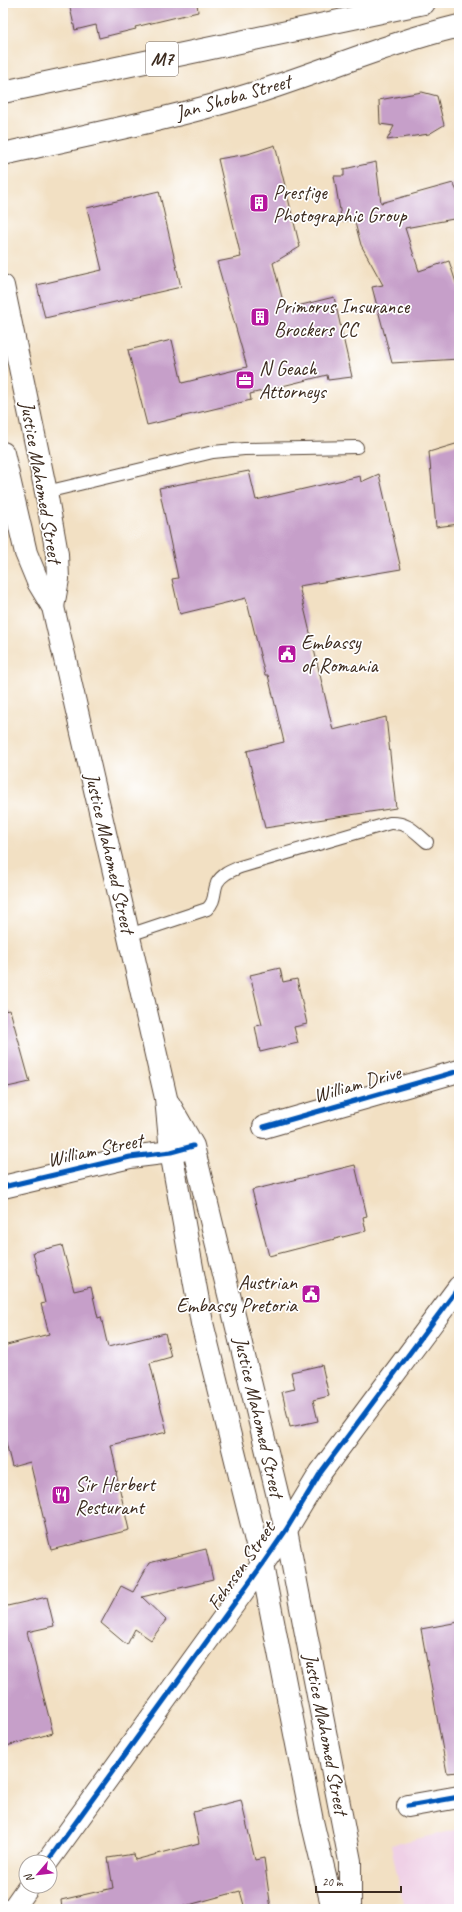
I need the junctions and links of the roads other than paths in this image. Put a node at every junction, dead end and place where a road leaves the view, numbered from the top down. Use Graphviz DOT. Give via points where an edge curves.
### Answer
graph roads {
  1 [pos="424,3"];
  2 [pos="459,26"];
  3 [pos="3,92"];
  4 [pos="3,154"];
  5 [pos="3,286"];
  6 [pos="357,448"];
  7 [pos="3,453"];
  8 [pos="46,492"];
  9 [pos="53,607"];
  10 [pos="427,842"];
  11 [pos="129,935"];
  12 [pos="459,1071"];
  13 [pos="166,1098"];
  14 [pos="264,1127"];
  15 [pos="193,1146"];
  16 [pos="171,1152"];
  17 [pos="3,1187"];
  18 [pos="459,1287"];
  19 [pos="286,1530"];
  20 [pos="262,1565"];
  21 [pos="459,1796"];
  22 [pos="408,1806"];
  23 [pos="53,1854"];
  24 [pos="23,1894"];
  25 [pos="12,1909"];
  26 [pos="333,1909"];
  27 [pos="350,1909"];
  1 -- 3 [label="main road, M7"];
  2 -- 4 [label="main road, Jan Shoba Street" via="412,38 255,93 195,110"];
  5 -- 8 [label="main road, Justice Mahomed Street"];
  6 -- 8 [label="lane" via="244,449 213,452"];
  7 -- 9 [label="main road, Justice Mahomed Street" via="26,554 38,582"];
  8 -- 9 [label="main road, Justice Mahomed Street" via="57,554 58,579"];
  9 -- 11 [label="main road, Justice Mahomed Street"];
  10 -- 11 [label="lane" via="408,826 400,823 390,824 240,867 225,874 217,883 212,905 208,909"];
  11 -- 13 [label="main road, Justice Mahomed Street"];
  12 -- 14 [label="main road, William Drive"];
  13 -- 15 [label="main road, Justice Mahomed Street"];
  13 -- 16 [label="main road, Justice Mahomed Street"];
  15 -- 16 [label="main road, William Street"];
  15 -- 19 [label="main road, Justice Mahomed Street"];
  16 -- 17 [label="main road, William Street" via="130,1157"];
  16 -- 20 [label="main road, Justice Mahomed Street" via="202,1323"];
  18 -- 19 [label="main road, Fehrsen Street" via="321,1472"];
  19 -- 20 [label="main road, Fehrsen Street"];
  19 -- 27 [label="main road, Justice Mahomed Street" via="350,1861"];
  20 -- 23 [label="main road, Fehrsen Street"];
  20 -- 26 [label="main road, Justice Mahomed Street" via="312,1820"];
  21 -- 22 [label="main road"];
  24 -- 25 [label="main road"];
}
